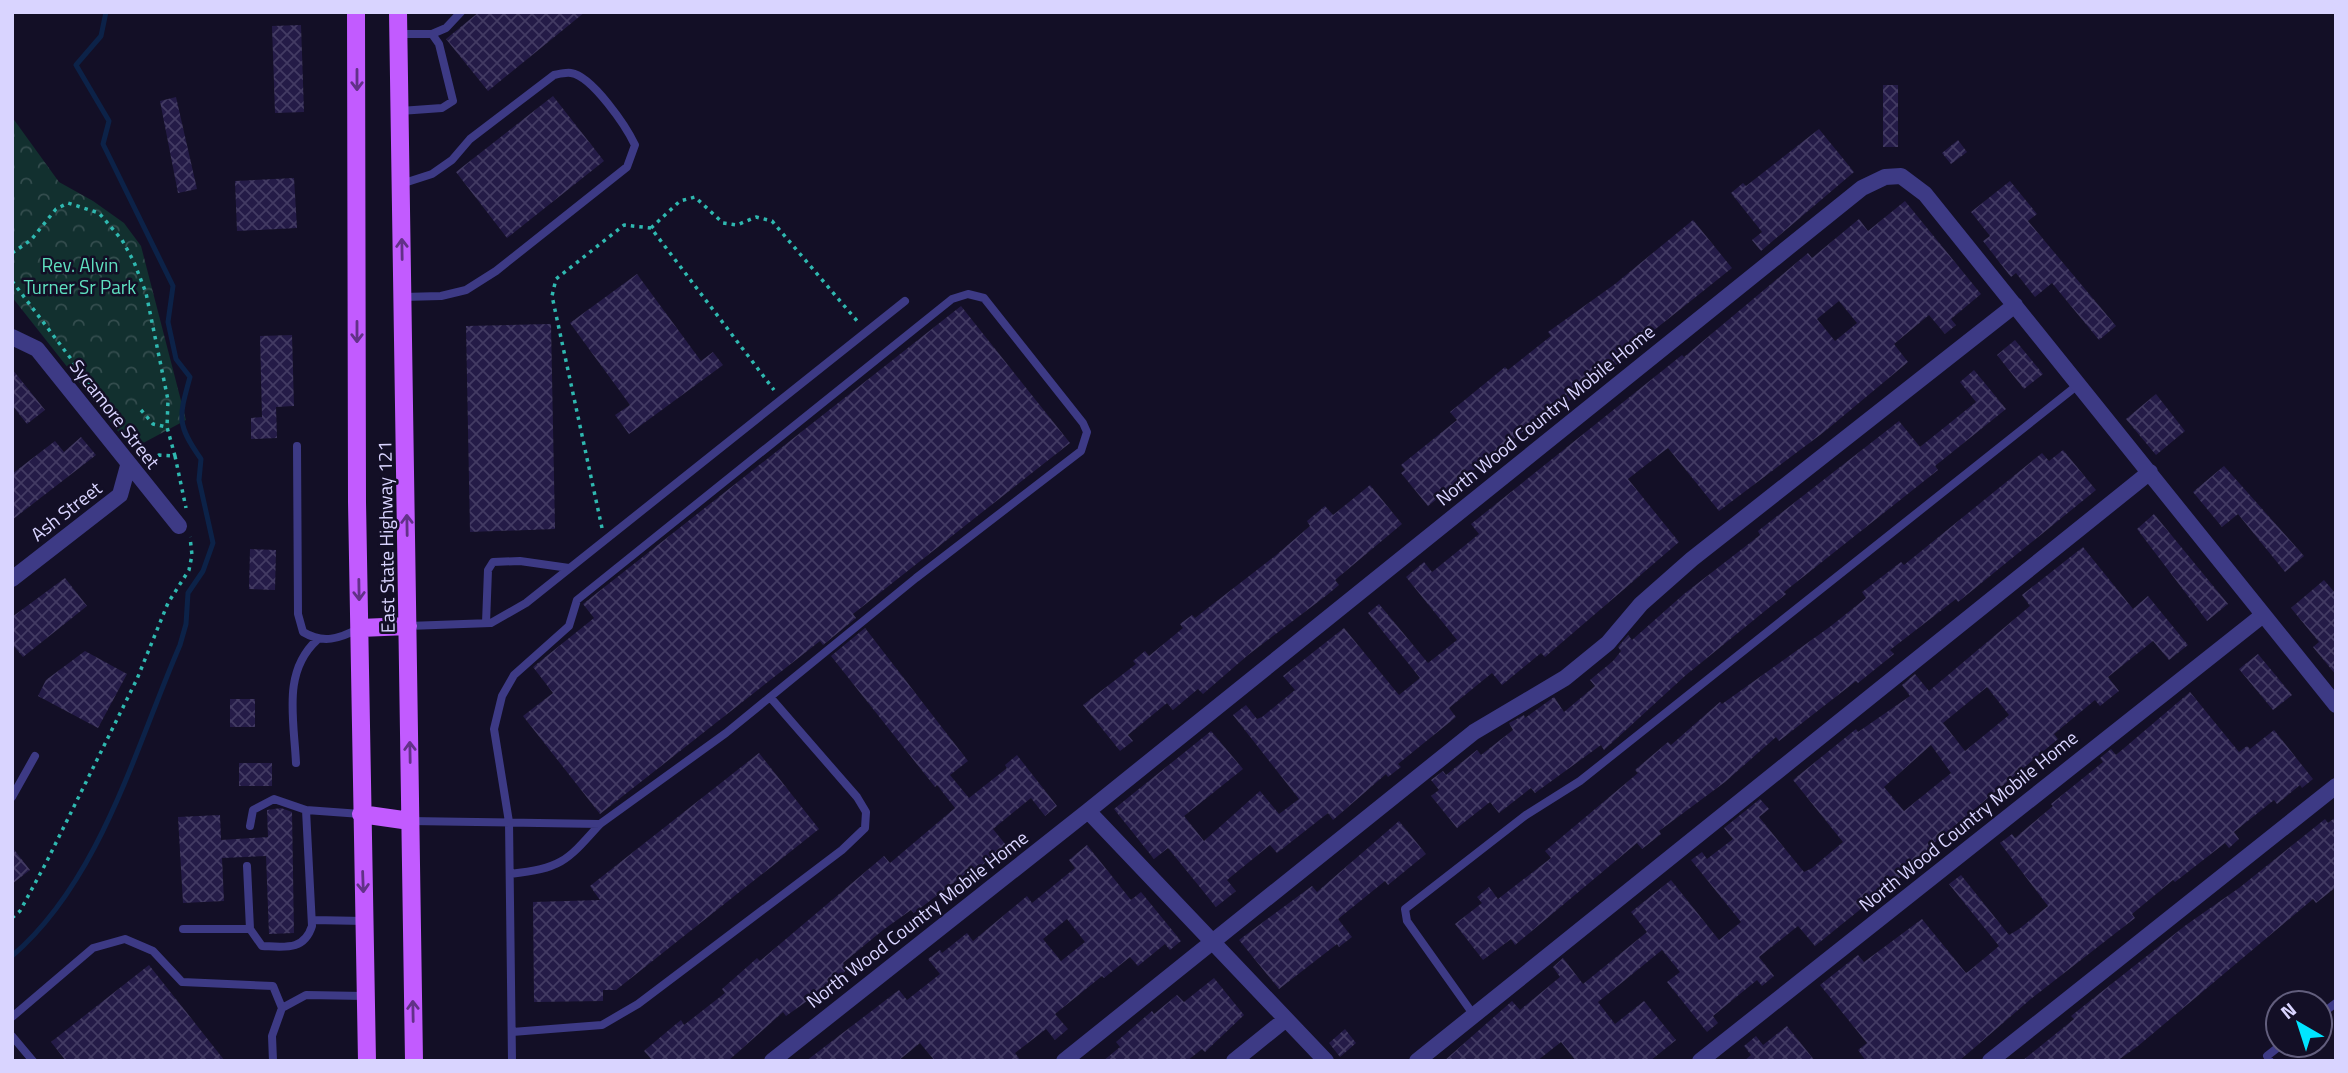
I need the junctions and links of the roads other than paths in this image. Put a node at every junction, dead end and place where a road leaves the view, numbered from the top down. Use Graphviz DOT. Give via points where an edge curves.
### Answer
graph roads {
  1 [pos="356,12"];
  2 [pos="398,12"];
  3 [pos="461,12"];
  4 [pos="398,34"];
  5 [pos="432,34"];
  6 [pos="400,110"];
  7 [pos="401,184"];
  8 [pos="403,297"];
  9 [pos="905,301"];
  10 [pos="2015,305"];
  11 [pos="12,337"];
  12 [pos="2079,384"];
  13 [pos="297,446"];
  14 [pos="128,466"];
  15 [pos="2150,472"];
  16 [pos="185,524"];
  17 [pos="569,568"];
  18 [pos="12,579"];
  19 [pos="2263,615"];
  20 [pos="486,623"];
  21 [pos="408,626"];
  22 [pos="360,628"];
  23 [pos="317,640"];
  24 [pos="770,696"];
  25 [pos="2336,705"];
  26 [pos="35,756"];
  27 [pos="296,763"];
  28 [pos="2336,786"];
  29 [pos="12,797"];
  30 [pos="306,810"];
  31 [pos="1088,811"];
  32 [pos="361,814"];
  33 [pos="410,821"];
  34 [pos="509,822"];
  35 [pos="600,824"];
  36 [pos="250,827"];
  37 [pos="247,866"];
  38 [pos="510,874"];
  39 [pos="312,920"];
  40 [pos="365,921"];
  41 [pos="183,929"];
  42 [pos="250,929"];
  43 [pos="1214,942"];
  44 [pos="366,996"];
  45 [pos="282,1008"];
  46 [pos="1473,1014"];
  47 [pos="12,1017"];
  48 [pos="1286,1019"];
  49 [pos="512,1032"];
  50 [pos="12,1036"];
  51 [pos="33,1061"];
  52 [pos="273,1061"];
  53 [pos="367,1061"];
  54 [pos="414,1061"];
  55 [pos="512,1061"];
  56 [pos="772,1061"];
  57 [pos="1064,1061"];
  58 [pos="1234,1061"];
  59 [pos="1326,1061"];
  60 [pos="1418,1061"];
  61 [pos="1700,1061"];
  62 [pos="1990,1061"];
  1 -- 22 [label="main road, East State Highway 121, one-way"];
  2 -- 4 [label="main road, East State Highway 121"];
  3 -- 5 [label="lane" via="446,28"];
  4 -- 5 [label="lane"];
  4 -- 6 [label="main road, East State Highway 121"];
  5 -- 6 [label="lane" via="439,44 453,102 442,108"];
  6 -- 7 [label="main road, East State Highway 121"];
  8 -- 7 [label="main road, East State Highway 121, one-way"];
  7 -- 8 [label="lane" via="432,174 452,160 470,139 554,75 571,73 587,80 635,145 627,167 496,271 466,290"];
  21 -- 8 [label="main road, East State Highway 121, one-way"];
  9 -- 17 [label="lane"];
  10 -- 12 [label="street, North Wood Country Mobile Home"];
  10 -- 31 [label="street, North Wood Country Mobile Home" via="1925,194 1901,176 1885,177 1862,188"];
  10 -- 43 [label="street" via="1692,559 1641,604 1608,643 1565,678 1474,732"];
  11 -- 14 [label="street, Sycamore Street" via="37,349"];
  12 -- 15 [label="street, North Wood Country Mobile Home"];
  12 -- 46 [label="lane" via="1610,757 1405,909 1406,921"];
  13 -- 23 [label="lane" via="298,614 303,632"];
  14 -- 16 [label="street, Sycamore Street"];
  14 -- 18 [label="street, Ash Street" via="120,495"];
  15 -- 19 [label="street, North Wood Country Mobile Home"];
  15 -- 46 [label="street"];
  17 -- 20 [label="lane" via="526,603"];
  17 -- 20 [label="lane" via="493,562 488,570"];
  19 -- 25 [label="street, North Wood Country Mobile Home"];
  19 -- 61 [label="street, North Wood Country Mobile Home"];
  20 -- 21 [label="lane"];
  21 -- 22 [label="main road"];
  33 -- 21 [label="main road, East State Highway 121, one-way"];
  22 -- 23 [label="lane" via="341,638"];
  22 -- 32 [label="main road, East State Highway 121"];
  23 -- 27 [label="lane" via="302,654 293,684"];
  24 -- 34 [label="lane" via="1081,451 1087,432 1083,423 984,299 968,293 952,299 577,600 569,626 514,675 502,696 494,729"];
  24 -- 35 [label="lane"];
  24 -- 49 [label="lane" via="858,797 866,812 865,828 638,1004 602,1025"];
  26 -- 29 [label="lane"];
  28 -- 62 [label="street"];
  30 -- 32 [label="lane"];
  30 -- 36 [label="lane" via="274,799 253,810"];
  30 -- 39 [label="lane"];
  31 -- 43 [label="street"];
  31 -- 56 [label="street, North Wood Country Mobile Home"];
  32 -- 33 [label="main road"];
  32 -- 40 [label="main road, East State Highway 121, one-way"];
  33 -- 34 [label="lane"];
  54 -- 33 [label="main road, East State Highway 121, one-way"];
  34 -- 35 [label="lane"];
  34 -- 38 [label="lane"];
  35 -- 38 [label="lane" via="569,858 549,869"];
  37 -- 42 [label="lane"];
  38 -- 49 [label="lane"];
  39 -- 40 [label="lane"];
  39 -- 42 [label="lane" via="308,940 299,946 262,946"];
  40 -- 44 [label="main road, East State Highway 121"];
  41 -- 42 [label="lane"];
  43 -- 48 [label="street"];
  43 -- 57 [label="street"];
  44 -- 45 [label="lane" via="306,995"];
  44 -- 53 [label="main road, East State Highway 121"];
  45 -- 47 [label="lane" via="273,986 182,982 153,951 125,939 93,948"];
  45 -- 52 [label="lane" via="272,1036"];
  46 -- 60 [label="street"];
  48 -- 58 [label="street"];
  48 -- 59 [label="street"];
  49 -- 55 [label="lane"];
  50 -- 51 [label="lane"];
}
